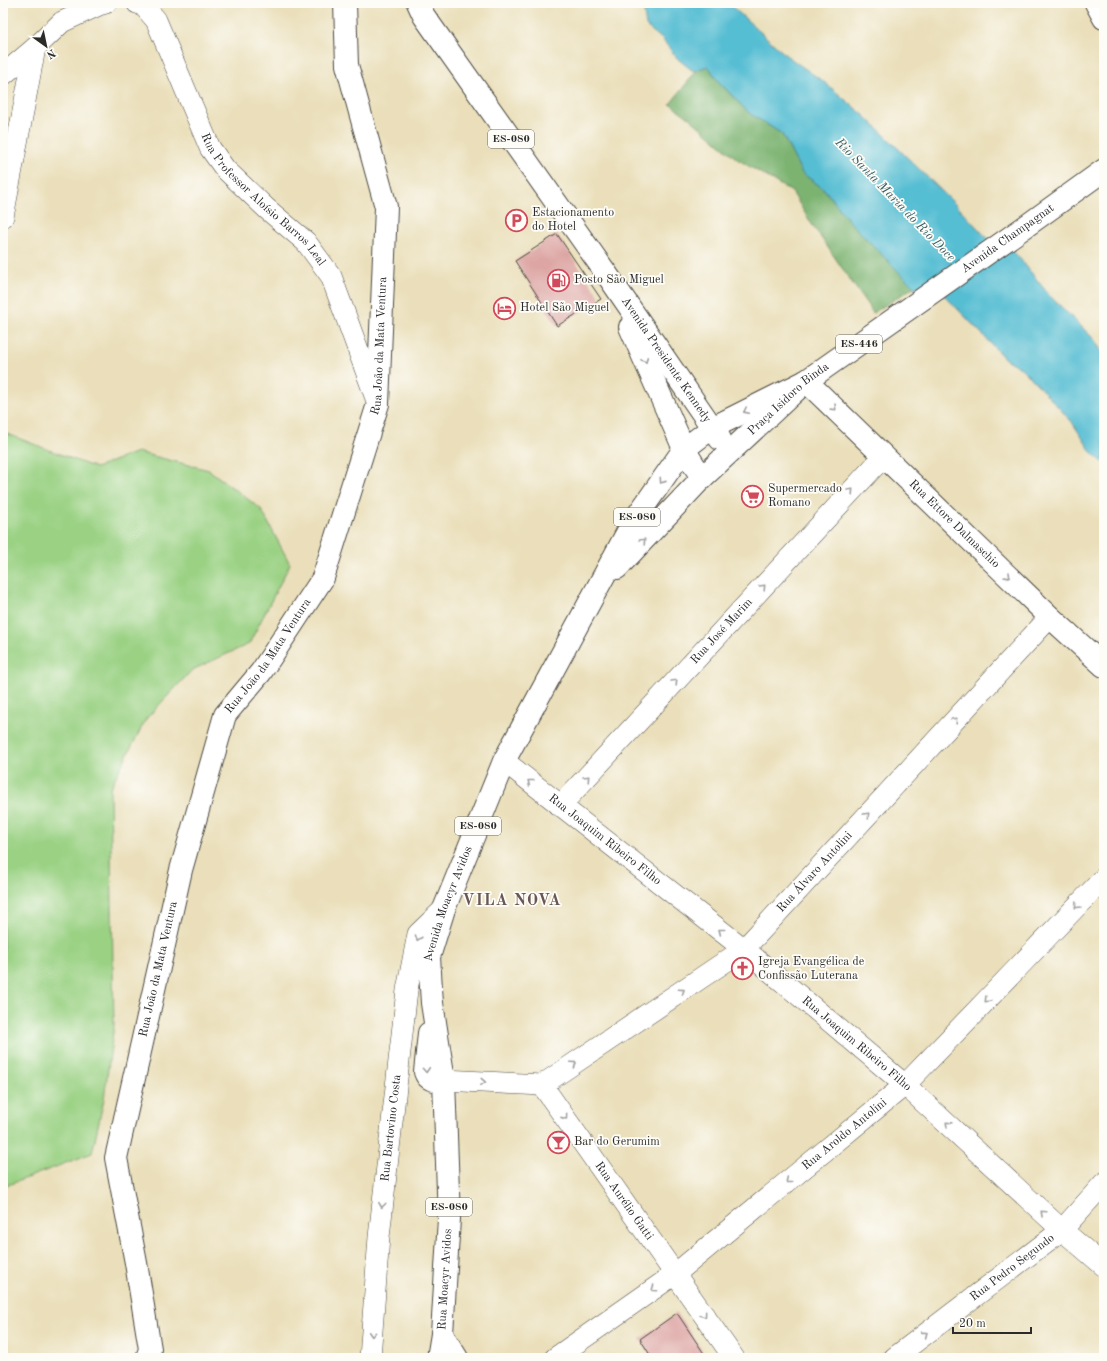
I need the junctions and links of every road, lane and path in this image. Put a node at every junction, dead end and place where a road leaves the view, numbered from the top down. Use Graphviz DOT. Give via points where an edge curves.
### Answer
graph roads {
  1 [pos="106,3"];
  2 [pos="137,3"];
  3 [pos="345,3"];
  4 [pos="418,3"];
  5 [pos="1096,3"];
  6 [pos="1104,18"];
  7 [pos="35,48"];
  8 [pos="3,75"];
  9 [pos="1104,170"];
  10 [pos="3,217"];
  11 [pos="606,273"];
  12 [pos="911,308"];
  13 [pos="806,381"];
  14 [pos="378,404"];
  15 [pos="712,428"];
  16 [pos="684,449"];
  17 [pos="729,454"];
  18 [pos="884,456"];
  19 [pos="702,478"];
  20 [pos="597,590"];
  21 [pos="1050,617"];
  22 [pos="1104,666"];
  23 [pos="504,761"];
  24 [pos="560,806"];
  25 [pos="1104,878"];
  26 [pos="444,909"];
  27 [pos="744,949"];
  28 [pos="444,1080"];
  29 [pos="542,1085"];
  30 [pos="905,1085"];
  31 [pos="1104,1183"];
  32 [pos="1062,1230"];
  33 [pos="1104,1266"];
  34 [pos="675,1274"];
  35 [pos="442,1334"];
  36 [pos="147,1358"];
  37 [pos="370,1358"];
  38 [pos="438,1358"];
  39 [pos="457,1358"];
  40 [pos="555,1358"];
  41 [pos="734,1358"];
  42 [pos="894,1358"];
  1 -- 7 [label="street" via="62,22"];
  2 -- 14 [label="street, Rua Professor Aloísio Barros Leal" via="143,5 156,20 210,148 225,169 306,242 331,276"];
  3 -- 14 [label="main road, Rua João da Mata Ventura" via="347,65 386,207"];
  4 -- 11 [label="main road, Avenida Presidente Kennedy / ES-080" via="424,16"];
  5 -- 6 [label="main road"];
  7 -- 8 [label="street"];
  7 -- 10 [label="street"];
  9 -- 12 [label="main road, Avenida Champagnat / ES-446"];
  11 -- 15 [label="main road, Avenida Presidente Kennedy / ES-080"];
  11 -- 16 [label="main road, Avenida Presidente Kennedy / ES-080, one-way"];
  12 -- 13 [label="main road, Praça Isidoro Binda / ES-446"];
  13 -- 15 [label="main road, ES-446, one-way"];
  13 -- 17 [label="main road, Praça Isidoro Binda / ES-446"];
  13 -- 18 [label="main road, Rua Ettore Dalmaschio, one-way"];
  14 -- 36 [label="main road, Rua João da Mata Ventura" via="323,578 261,672 225,716 181,870 116,1158 150,1349"];
  15 -- 16 [label="main road"];
  15 -- 17 [label="main road"];
  16 -- 19 [label="main road"];
  16 -- 20 [label="main road, Avenida Moacyr Avidos / ES-080, one-way" via="633,522"];
  17 -- 19 [label="main road, Praça Isidoro Binda / ES-080"];
  18 -- 21 [label="main road, Rua Ettore Dalmaschio, one-way"];
  24 -- 18 [label="street, Rua José Marim, one-way"];
  20 -- 19 [label="main road, Avenida Moacyr Avidos / ES-080, one-way"];
  20 -- 23 [label="main road, Avenida Moacyr Avidos / ES-080"];
  21 -- 22 [label="main road, Rua Ettore Dalmaschio"];
  27 -- 21 [label="street, Rua Álvaro Antolini, one-way"];
  24 -- 23 [label="street, Rua Joaquim Ribeiro Filho, one-way"];
  23 -- 26 [label="main road, Avenida Moacyr Avidos / ES-080"];
  27 -- 24 [label="street, Rua Joaquim Ribeiro Filho, one-way"];
  25 -- 30 [label="street, Rua Aroldo Antolini, one-way"];
  26 -- 28 [label="main road, Avenida Moacyr Avidos / ES-080" via="429,957 432,1003"];
  26 -- 37 [label="street, Rua Bartovino Costa, one-way" via="418,934 407,990 379,1237"];
  29 -- 27 [label="street, Rua Álvaro Antolini, one-way"];
  27 -- 30 [label="street, Rua Joaquim Ribeiro Filho"];
  28 -- 29 [label="street, one-way"];
  28 -- 35 [label="main road, Rua Moacyr Avidos / ES-080" via="449,1218"];
  29 -- 34 [label="street, Rua Aurélio Gatti, one-way"];
  32 -- 30 [label="street, Rua Joaquim Ribeiro Filho, one-way"];
  30 -- 34 [label="street, Rua Aroldo Antolini, one-way"];
  31 -- 32 [label="street, Rua Pedro Segundo"];
  32 -- 33 [label="street, Rua Joaquim Ribeiro Filho"];
  42 -- 32 [label="street, Rua Pedro Segundo, one-way"];
  34 -- 40 [label="street, Rua Aroldo Antolini, one-way"];
  34 -- 41 [label="street, Rua Aurélio Gatti, one-way"];
  35 -- 38 [label="main road, Rua Moacyr Avidos / ES-080"];
  35 -- 39 [label="main road"];
}
